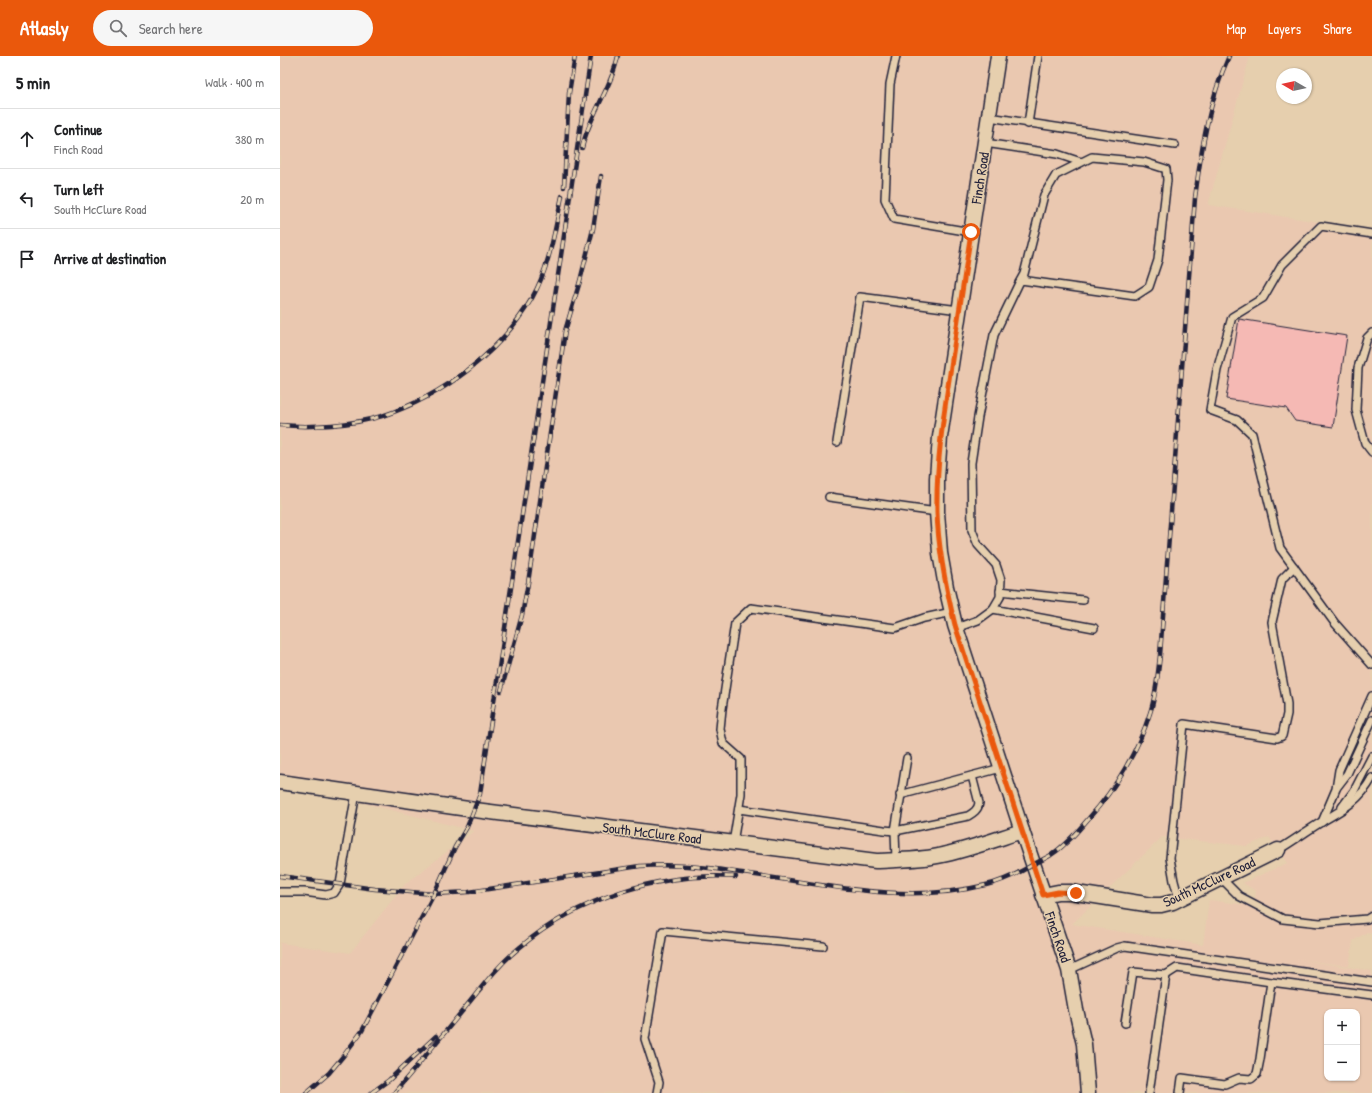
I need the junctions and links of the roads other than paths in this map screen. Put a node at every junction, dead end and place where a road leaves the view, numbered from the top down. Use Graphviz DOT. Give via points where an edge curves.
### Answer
graph roads {
  1 [pos="896,56"];
  2 [pos="998,56"];
  3 [pos="1038,56"];
  4 [pos="989,118"];
  5 [pos="1028,124"];
  6 [pos="985,143"];
  7 [pos="1174,145"];
  8 [pos="1081,162"];
  9 [pos="971,232"];
  10 [pos="1372,234"];
  11 [pos="1021,280"];
  12 [pos="959,310"];
  13 [pos="1372,333"];
  14 [pos="837,442"];
  15 [pos="1372,452"];
  16 [pos="829,497"];
  17 [pos="937,512"];
  18 [pos="1294,567"];
  19 [pos="1000,590"];
  20 [pos="1082,600"];
  21 [pos="993,609"];
  22 [pos="952,612"];
  23 [pos="956,628"];
  24 [pos="1094,628"];
  25 [pos="1372,665"];
  26 [pos="1372,696"];
  27 [pos="1372,720"];
  28 [pos="1372,756"];
  29 [pos="907,758"];
  30 [pos="1002,768"];
  31 [pos="972,776"];
  32 [pos="1372,778"];
  33 [pos="280,782"];
  34 [pos="1336,789"];
  35 [pos="1372,791"];
  36 [pos="356,793"];
  37 [pos="900,795"];
  38 [pos="1357,799"];
  39 [pos="738,809"];
  40 [pos="1336,814"];
  41 [pos="1322,822"];
  42 [pos="895,831"];
  43 [pos="1022,831"];
  44 [pos="733,843"];
  45 [pos="1278,850"];
  46 [pos="896,860"];
  47 [pos="1221,878"];
  48 [pos="280,892"];
  49 [pos="1043,895"];
  50 [pos="1179,899"];
  51 [pos="1372,916"];
  52 [pos="823,946"];
  53 [pos="1070,970"];
  54 [pos="1166,975"];
  55 [pos="1271,982"];
  56 [pos="1372,982"];
  57 [pos="1372,995"];
  58 [pos="1125,1023"];
  59 [pos="657,1093"];
  60 [pos="1088,1093"];
  61 [pos="1149,1093"];
  62 [pos="1180,1093"];
  1 -- 9 [label="lane" via="890,84 885,199 894,219"];
  2 -- 4 [label="street, Finch Road"];
  3 -- 5 [label="lane"];
  4 -- 5 [label="lane"];
  4 -- 6 [label="street, Finch Road"];
  5 -- 7 [label="lane"];
  6 -- 8 [label="lane" via="1057,154"];
  6 -- 9 [label="street, Finch Road"];
  8 -- 11 [label="lane" via="1056,174 1044,195"];
  8 -- 11 [label="lane" via="1092,157 1144,162 1166,169 1158,260 1149,287 1135,296"];
  9 -- 12 [label="street, Finch Road"];
  10 -- 18 [label="lane" via="1320,226 1282,265 1263,298 1232,317 1217,370 1210,410 1237,420 1252,434 1280,548"];
  11 -- 19 [label="lane" via="994,335 971,463 972,530 978,545 996,565 1001,580"];
  12 -- 14 [label="lane" via="860,297"];
  12 -- 17 [label="street, Finch Road" via="940,437"];
  13 -- 15 [label="lane" via="1367,338 1358,368 1356,410 1365,443"];
  16 -- 17 [label="lane"];
  17 -- 22 [label="street, Finch Road" via="940,553"];
  18 -- 25 [label="lane" via="1334,622"];
  18 -- 50 [label="lane" via="1282,579 1272,622 1287,704 1281,737 1184,724 1170,858"];
  19 -- 20 [label="lane"];
  19 -- 21 [label="lane" via="1000,598"];
  21 -- 23 [label="lane" via="978,620"];
  21 -- 24 [label="lane"];
  22 -- 23 [label="street, Finch Road"];
  22 -- 39 [label="lane" via="895,628 751,608 735,623 720,729 723,743 741,759 741,794"];
  23 -- 30 [label="street, Finch Road"];
  26 -- 34 [label="lane" via="1339,770"];
  27 -- 34 [label="lane" via="1347,774"];
  28 -- 40 [label="lane" via="1354,791"];
  29 -- 37 [label="lane"];
  30 -- 31 [label="lane"];
  30 -- 43 [label="street, Finch Road"];
  31 -- 37 [label="lane"];
  31 -- 42 [label="lane" via="979,803 974,813"];
  32 -- 38 [label="lane" via="1366,790"];
  33 -- 36 [label="street, South McClure Road"];
  34 -- 41 [label="lane"];
  35 -- 38 [label="lane"];
  36 -- 44 [label="street, South McClure Road"];
  36 -- 48 [label="lane" via="340,884 334,892 326,895"];
  37 -- 42 [label="lane"];
  38 -- 40 [label="lane"];
  39 -- 42 [label="lane"];
  39 -- 44 [label="lane"];
  40 -- 41 [label="lane"];
  41 -- 45 [label="lane"];
  42 -- 46 [label="lane"];
  43 -- 46 [label="street, South McClure Road" via="938,856"];
  43 -- 49 [label="street, Finch Road"];
  44 -- 46 [label="street, South McClure Road" via="876,861"];
  45 -- 47 [label="street, South McClure Road"];
  47 -- 50 [label="street, South McClure Road"];
  47 -- 51 [label="lane" via="1239,896 1283,919 1320,923 1367,920"];
  49 -- 50 [label="street, South McClure Road" via="1070,892 1155,906"];
  49 -- 53 [label="street, Finch Road"];
  52 -- 59 [label="lane" via="663,931 645,1039 659,1082"];
  53 -- 56 [label="lane" via="1124,946"];
  53 -- 60 [label="street, Finch Road" via="1084,1044"];
  54 -- 55 [label="lane" via="1177,968"];
  54 -- 58 [label="lane" via="1132,972"];
  54 -- 61 [label="lane"];
  55 -- 57 [label="lane"];
  55 -- 62 [label="lane" via="1257,1074 1251,1079 1239,1078 1225,1084 1182,1078"];
}
